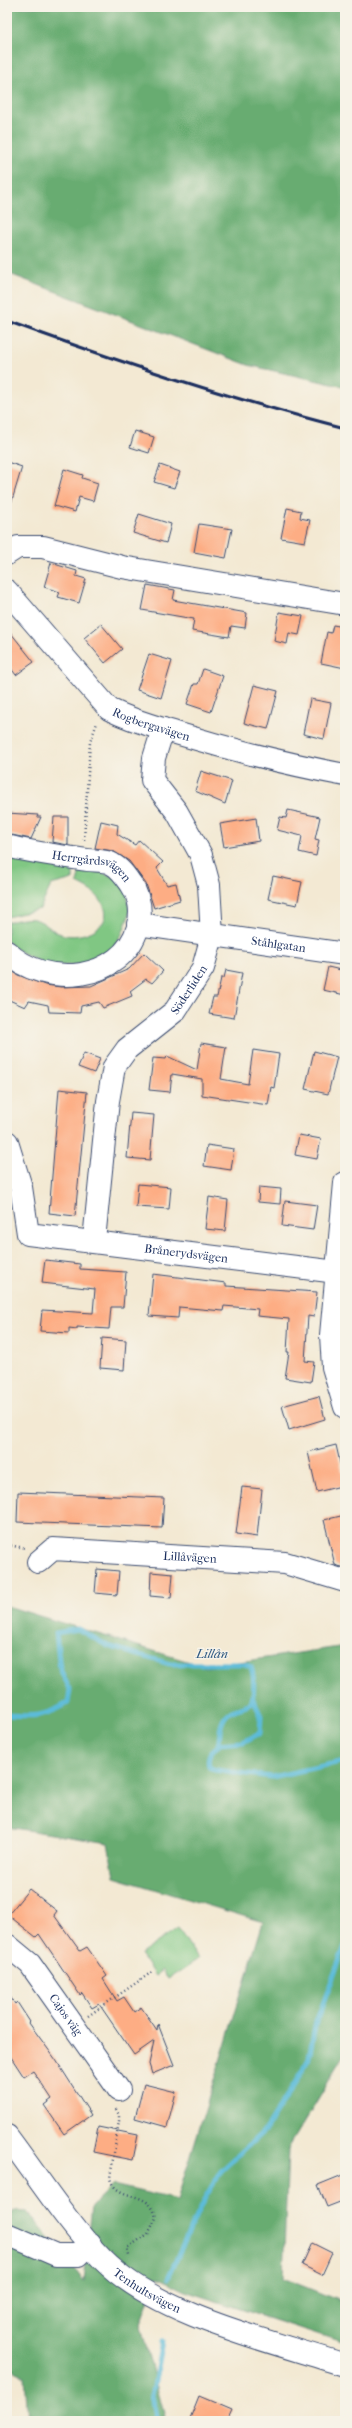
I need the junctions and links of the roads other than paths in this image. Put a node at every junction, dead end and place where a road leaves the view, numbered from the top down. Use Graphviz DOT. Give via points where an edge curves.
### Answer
graph roads {
  1 [pos="7,554"];
  2 [pos="7,591"];
  3 [pos="345,604"];
  4 [pos="163,729"];
  5 [pos="345,775"];
  6 [pos="7,846"];
  7 [pos="138,924"];
  8 [pos="212,936"];
  9 [pos="7,952"];
  10 [pos="345,954"];
  11 [pos="7,1142"];
  12 [pos="345,1183"];
  13 [pos="94,1240"];
  14 [pos="341,1272"];
  15 [pos="345,1407"];
  16 [pos="38,1562"];
  17 [pos="345,1581"];
  18 [pos="7,1945"];
  19 [pos="119,2090"];
  20 [pos="7,2136"];
  21 [pos="7,2234"];
  22 [pos="90,2244"];
  23 [pos="345,2365"];
  1 -- 3 [label="street" via="18,547 43,547 122,567"];
  2 -- 4 [label="street, Rogbergavägen" via="109,709 124,717"];
  4 -- 5 [label="street, Rogbergavägen" via="271,760"];
  4 -- 8 [label="street, Söderliden" via="154,758 152,780 177,812 201,855 209,885"];
  6 -- 7 [label="street, Herrgårdsvägen" via="112,863 134,889 141,906"];
  7 -- 8 [label="street"];
  7 -- 9 [label="street, Herrgårdsvägen" via="131,945 116,962 82,974 55,975 38,971"];
  8 -- 10 [label="street, Ståhlgatan"];
  8 -- 13 [label="street, Söderliden" via="202,968 175,1010 127,1049 114,1067"];
  11 -- 13 [label="street, Brånerydsvägen" via="21,1187 28,1234"];
  12 -- 14 [label="street"];
  13 -- 14 [label="street, Brånerydsvägen"];
  14 -- 15 [label="street" via="332,1348 333,1367"];
  16 -- 17 [label="street, Lillåvägen" via="53,1549 243,1560 285,1564"];
  18 -- 19 [label="street, Cajos väg" via="30,1964"];
  20 -- 22 [label="street, Tenhultsvägen"];
  21 -- 22 [label="street" via="56,2255 79,2255"];
  22 -- 23 [label="street, Tenhultsvägen" via="118,2272 148,2292 212,2322"];
}
